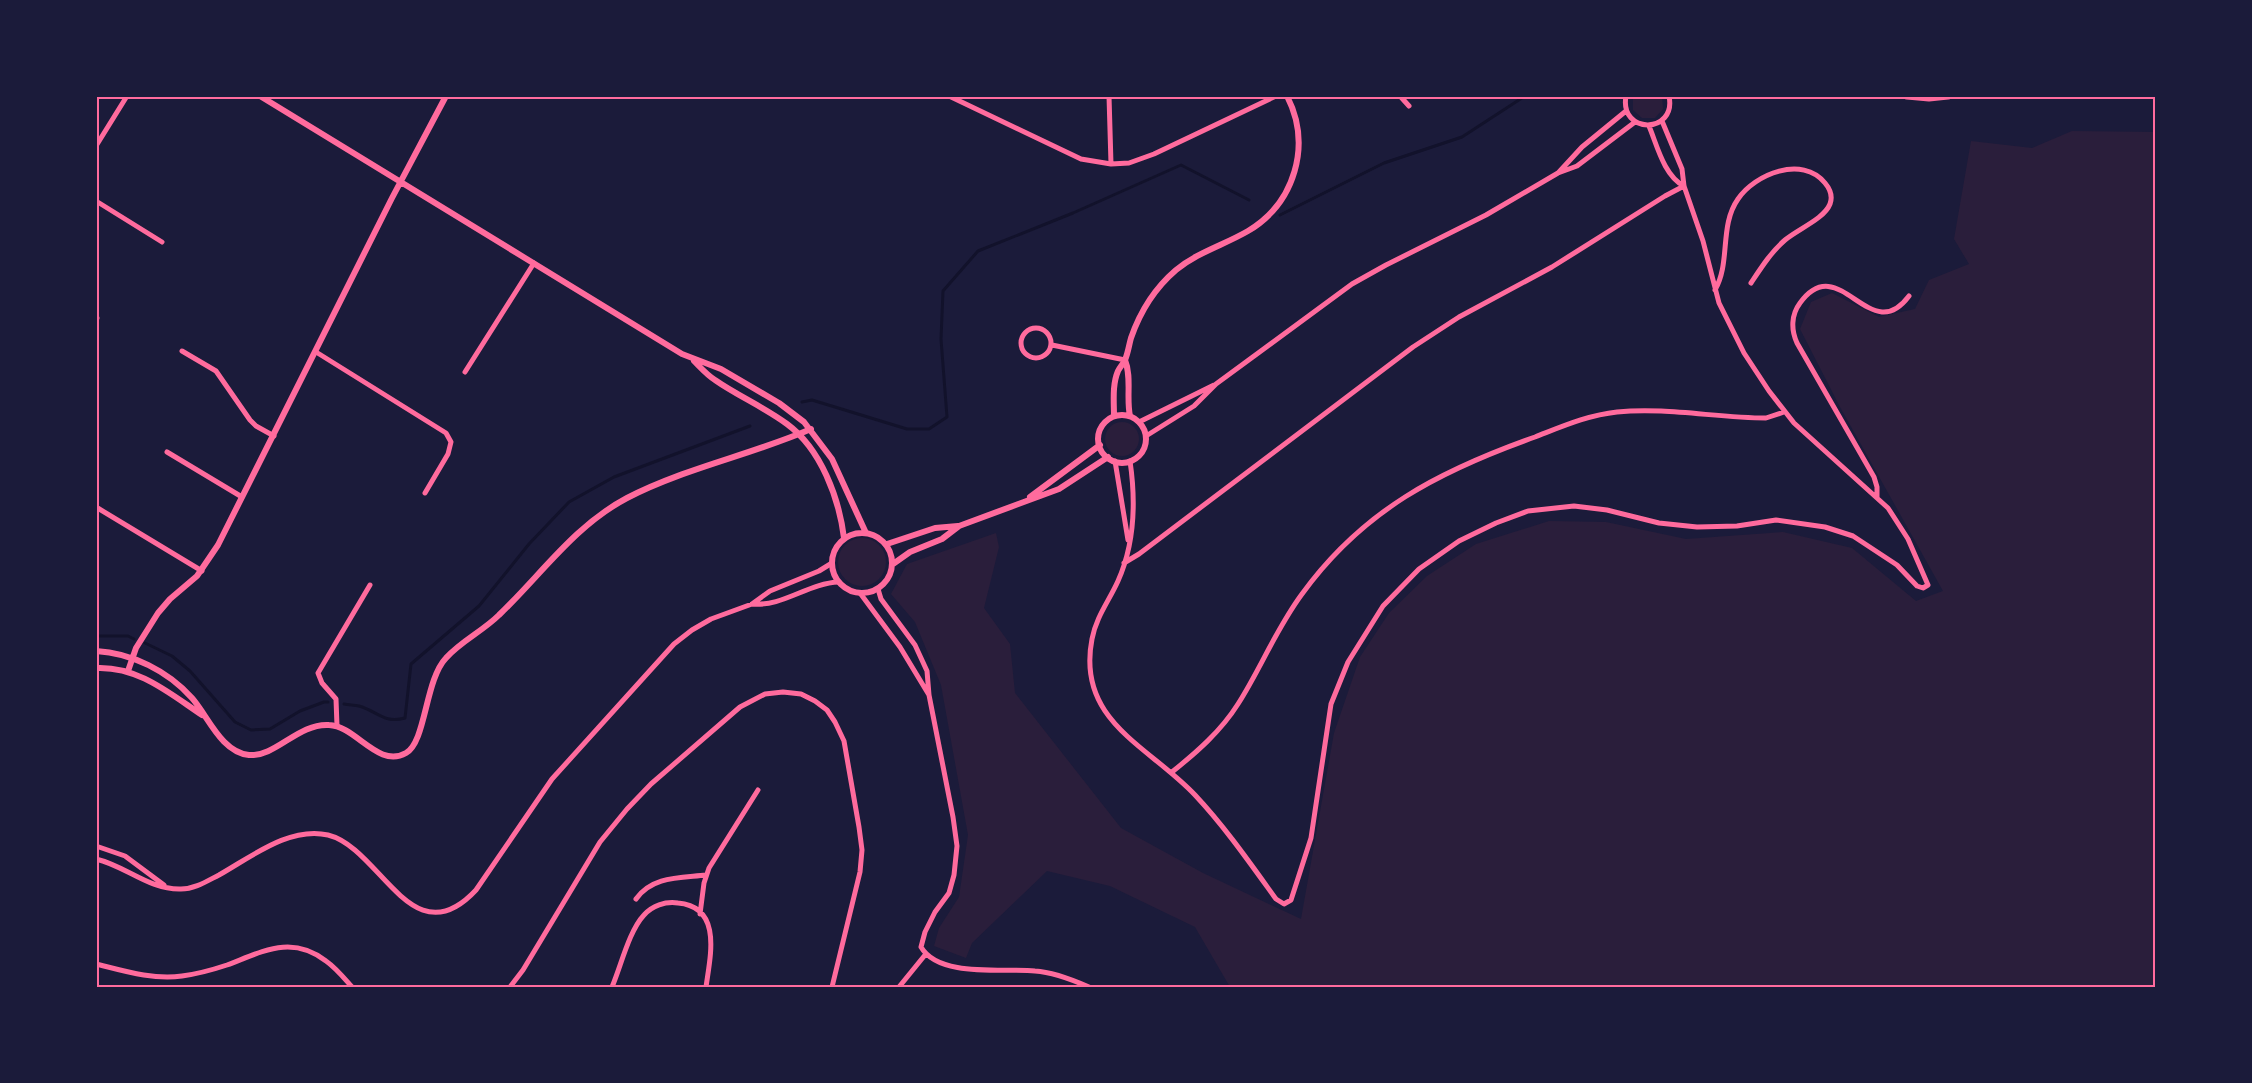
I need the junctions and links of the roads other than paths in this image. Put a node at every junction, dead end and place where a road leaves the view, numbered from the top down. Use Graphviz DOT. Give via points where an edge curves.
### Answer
graph roads {
  1 [pos="127,96"];
  2 [pos="260,96"];
  3 [pos="446,96"];
  4 [pos="1109,96"];
  5 [pos="1276,96"];
  6 [pos="1287,96"];
  7 [pos="1400,96"];
  8 [pos="1669,96"];
  9 [pos="1907,96"];
  10 [pos="1948,96"];
  11 [pos="953,97"];
  12 [pos="1624,97"];
  13 [pos="1409,106"];
  14 [pos="1626,111"];
  15 [pos="1662,121"];
  16 [pos="1635,122"];
  17 [pos="1649,126"];
  18 [pos="96,146"];
  19 [pos="1111,165"];
  20 [pos="1558,173"];
  21 [pos="400,182"];
  22 [pos="1684,186"];
  23 [pos="96,201"];
  24 [pos="162,242"];
  25 [pos="534,263"];
  26 [pos="1751,283"];
  27 [pos="1715,290"];
  28 [pos="1909,296"];
  29 [pos="1052,345"];
  30 [pos="182,351"];
  31 [pos="316,352"];
  32 [pos="692,359"];
  33 [pos="1125,360"];
  34 [pos="465,372"];
  35 [pos="1216,384"];
  36 [pos="1784,412"];
  37 [pos="1114,416"];
  38 [pos="1130,416"];
  39 [pos="1139,422"];
  40 [pos="811,429"];
  41 [pos="798,435"];
  42 [pos="274,436"];
  43 [pos="1146,436"];
  44 [pos="1100,445"];
  45 [pos="166,452"];
  46 [pos="1112,459"];
  47 [pos="1130,461"];
  48 [pos="425,493"];
  49 [pos="243,497"];
  50 [pos="1877,497"];
  51 [pos="1027,500"];
  52 [pos="96,507"];
  53 [pos="959,526"];
  54 [pos="866,532"];
  55 [pos="844,538"];
  56 [pos="1129,542"];
  57 [pos="887,544"];
  58 [pos="832,563"];
  59 [pos="1125,563"];
  60 [pos="893,564"];
  61 [pos="202,571"];
  62 [pos="839,582"];
  63 [pos="370,585"];
  64 [pos="878,589"];
  65 [pos="860,593"];
  66 [pos="752,604"];
  67 [pos="96,651"];
  68 [pos="131,657"];
  69 [pos="96,668"];
  70 [pos="128,672"];
  71 [pos="929,695"];
  72 [pos="207,718"];
  73 [pos="337,726"];
  74 [pos="1172,772"];
  75 [pos="758,790"];
  76 [pos="96,846"];
  77 [pos="96,859"];
  78 [pos="706,875"];
  79 [pos="168,888"];
  80 [pos="636,899"];
  81 [pos="700,914"];
  82 [pos="925,955"];
  83 [pos="96,964"];
  84 [pos="352,987"];
  85 [pos="510,987"];
  86 [pos="612,987"];
  87 [pos="706,987"];
  88 [pos="832,987"];
  89 [pos="900,987"];
  90 [pos="1089,987"];
  1 -- 18 [label="street"];
  2 -- 21 [label="street"];
  3 -- 21 [label="street"];
  4 -- 19 [label="street"];
  5 -- 19 [label="street" via="1154,154"];
  6 -- 33 [label="street" via="1296,117 1299,145 1297,164 1286,192 1272,212 1256,225 1194,257 1168,277 1141,315"];
  7 -- 13 [label="street"];
  8 -- 15 [label="street" via="1670,107"];
  9 -- 10 [label="main road"];
  11 -- 19 [label="street" via="1081,159"];
  12 -- 14 [label="street"];
  14 -- 16 [label="street"];
  14 -- 20 [label="street" via="1581,147"];
  15 -- 17 [label="street"];
  15 -- 22 [label="street" via="1682,169"];
  16 -- 17 [label="street"];
  16 -- 20 [label="street" via="1587,159"];
  17 -- 22 [label="street" via="1670,174"];
  20 -- 35 [label="street" via="1352,284"];
  21 -- 25 [label="street"];
  21 -- 31 [label="street"];
  22 -- 27 [label="street"];
  22 -- 59 [label="street" via="1413,347"];
  23 -- 24 [label="street"];
  25 -- 32 [label="street"];
  25 -- 34 [label="street"];
  26 -- 27 [label="street" via="1784,241 1824,215 1831,202 1830,190 1821,178 1799,170 1784,171 1765,176 1744,191 1728,219 1722,273"];
  27 -- 36 [label="street" via="1744,354"];
  28 -- 50 [label="street" via="1894,309 1881,312 1842,290 1823,288 1802,301 1793,318 1797,343 1874,477"];
  29 -- 29 [label="street" via="1050,334 1041,328 1030,328 1021,341 1027,355 1037,358 1047,354"];
  29 -- 33 [label="street"];
  30 -- 42 [label="street" via="216,371 250,420"];
  31 -- 42 [label="street"];
  31 -- 48 [label="street" via="446,433 451,442 448,454"];
  32 -- 40 [label="street" via="721,369 762,393"];
  32 -- 41 [label="street" via="714,380 772,414"];
  33 -- 37 [label="street" via="1116,377"];
  33 -- 38 [label="street"];
  35 -- 39 [label="street"];
  35 -- 43 [label="street" via="1194,406"];
  36 -- 50 [label="street"];
  36 -- 74 [label="street" via="1766,418 1640,411 1605,414 1484,456 1419,488 1362,529 1323,567 1283,622 1231,715"];
  37 -- 38 [label="street"];
  37 -- 44 [label="street" via="1101,428"];
  38 -- 39 [label="street"];
  39 -- 43 [label="street"];
  40 -- 41 [label="street"];
  40 -- 54 [label="street" via="832,459"];
  41 -- 55 [label="street" via="815,455 829,483"];
  41 -- 73 [label="street" via="651,487 625,499 589,524 499,615 445,659 429,689 418,738 410,752 395,757 383,755"];
  42 -- 49 [label="street"];
  43 -- 47 [label="street" via="1144,448"];
  44 -- 46 [label="street"];
  44 -- 51 [label="street"];
  45 -- 49 [label="street"];
  46 -- 47 [label="street"];
  46 -- 51 [label="street" via="1065,486"];
  46 -- 56 [label="street"];
  47 -- 56 [label="street" via="1135,507"];
  49 -- 61 [label="street"];
  50 -- 74 [label="street" via="1903,529 1928,585 1923,588 1853,536 1825,527 1776,520 1697,527 1574,506 1528,511 1459,541 1419,569 1383,606 1348,662 1331,705 1311,838 1291,900 1284,904 1276,899 1210,812"];
  51 -- 53 [label="street"];
  52 -- 61 [label="street"];
  53 -- 57 [label="street" via="935,528"];
  53 -- 60 [label="street"];
  54 -- 55 [label="street"];
  54 -- 57 [label="street"];
  55 -- 58 [label="street" via="836,546"];
  56 -- 59 [label="street"];
  57 -- 60 [label="street"];
  58 -- 62 [label="street"];
  58 -- 66 [label="street" via="770,591"];
  59 -- 74 [label="street" via="1094,630 1089,663 1092,684 1105,713 1118,729"];
  60 -- 64 [label="street" via="889,578"];
  61 -- 68 [label="street" via="158,613"];
  62 -- 65 [label="street"];
  62 -- 66 [label="street" via="773,603"];
  63 -- 73 [label="street" via="318,674 336,699"];
  64 -- 65 [label="street"];
  64 -- 71 [label="street" via="920,654 927,671"];
  65 -- 71 [label="street"];
  66 -- 79 [label="street" via="702,624 665,652 567,761 476,890 453,908 431,911 412,906 395,893 356,849 331,836 312,833 286,839 194,887"];
  67 -- 68 [label="street"];
  68 -- 70 [label="street"];
  68 -- 72 [label="street" via="180,687"];
  69 -- 70 [label="street"];
  70 -- 72 [label="street" via="145,678"];
  71 -- 82 [label="street" via="957,846 950,893 925,932 921,947"];
  72 -- 73 [label="street" via="228,745 250,755 266,751 309,728"];
  75 -- 78 [label="street"];
  76 -- 79 [label="street" via="132,860"];
  77 -- 79 [label="street"];
  78 -- 80 [label="street" via="657,881"];
  78 -- 81 [label="street"];
  81 -- 86 [label="street" via="677,903 649,910 639,922"];
  81 -- 87 [label="street" via="712,939"];
  82 -- 89 [label="street"];
  82 -- 90 [label="street" via="957,969 1038,971"];
  83 -- 84 [label="street" via="145,975 183,976 263,950 288,946 320,956"];
  85 -- 88 [label="street" via="600,842 627,809 740,707 756,697 783,692 815,701 835,722 844,741 859,827 860,872"];
}
